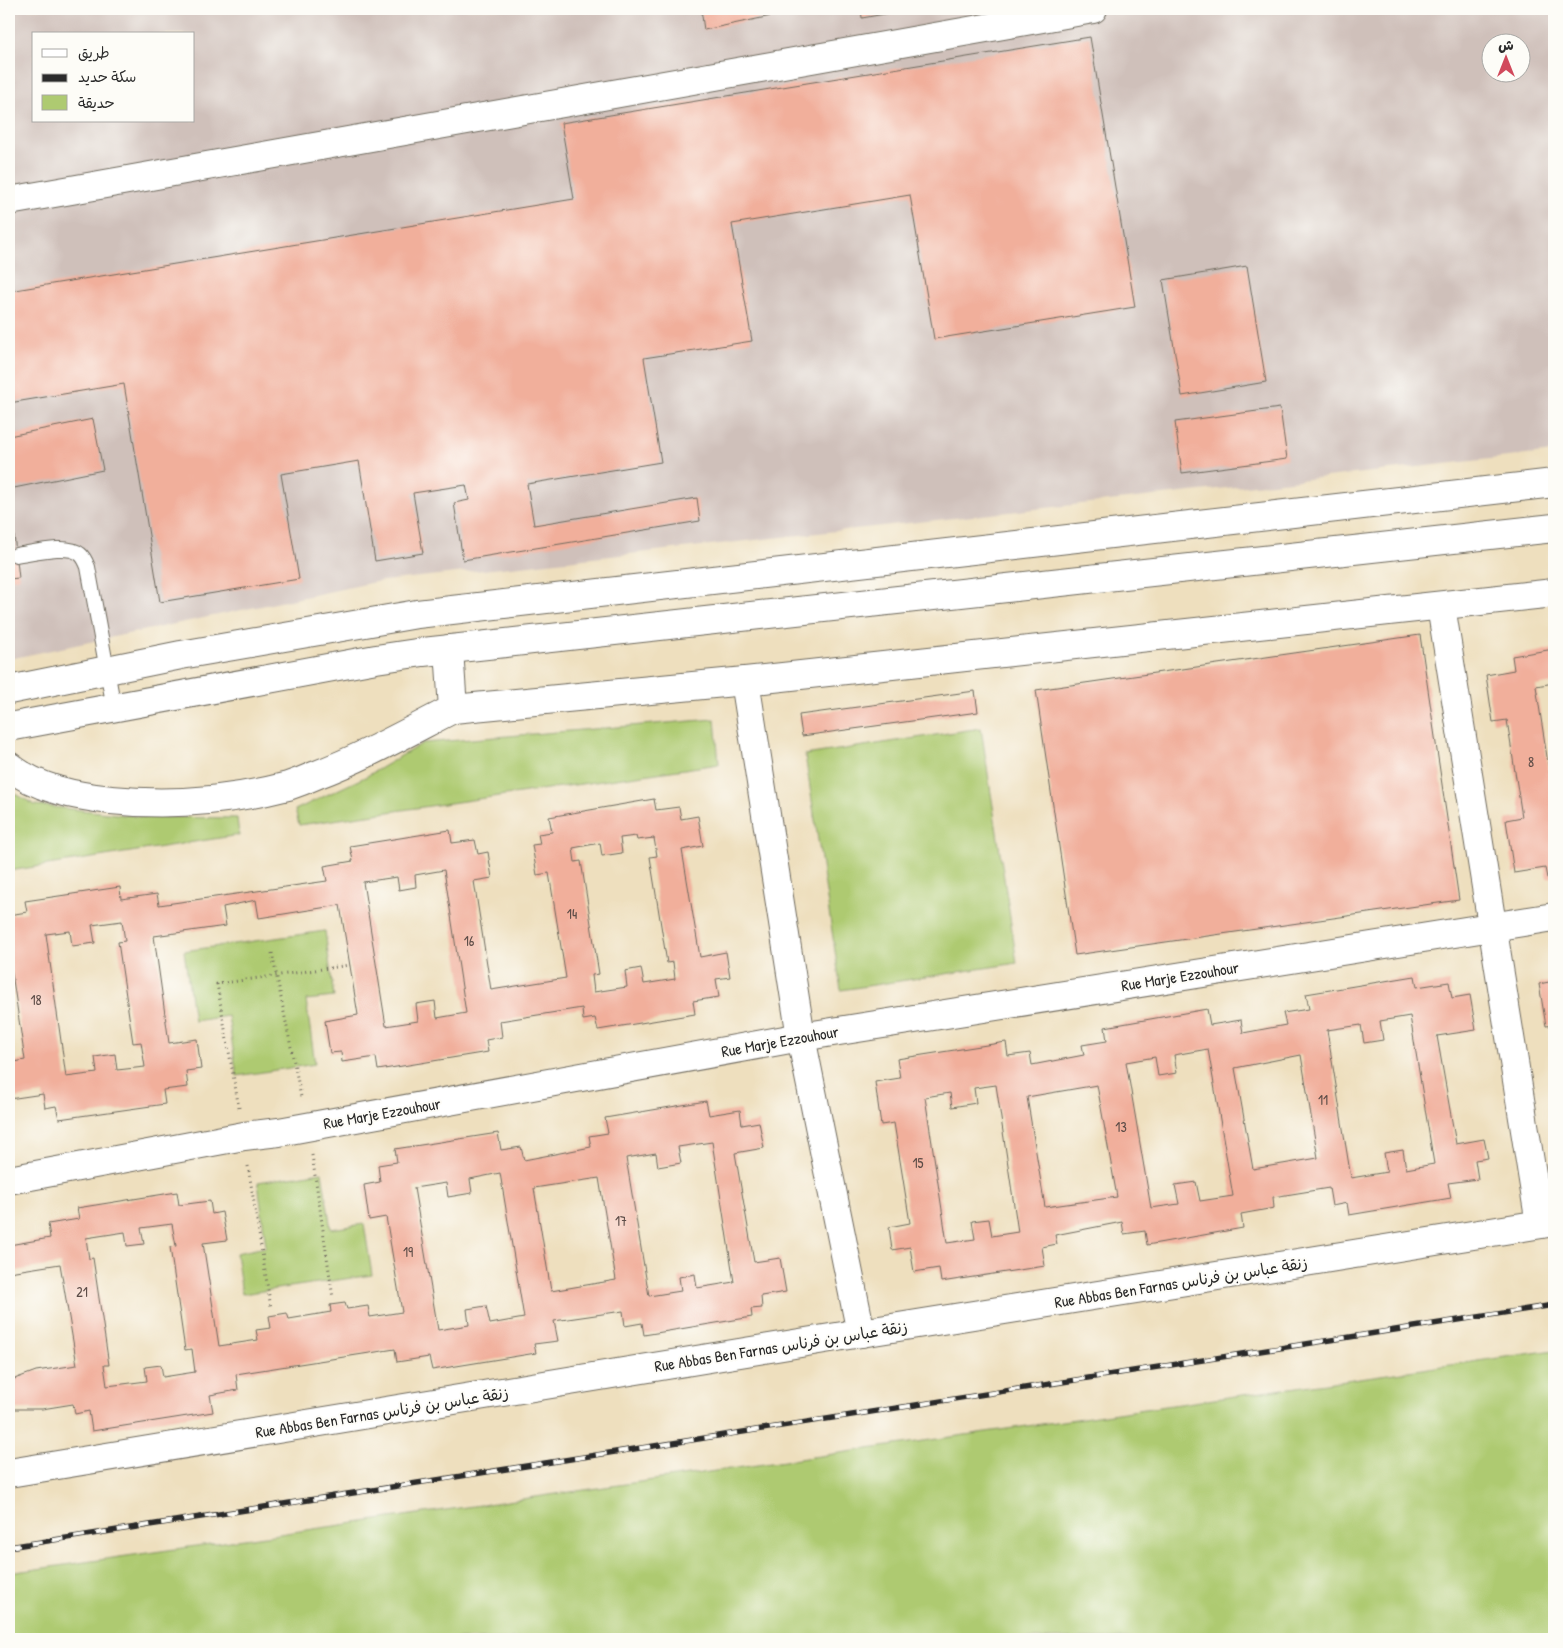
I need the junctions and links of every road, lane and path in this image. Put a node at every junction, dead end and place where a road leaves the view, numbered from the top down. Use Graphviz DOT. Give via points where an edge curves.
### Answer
graph roads {
  1 [pos="1093,9"];
  2 [pos="9,201"];
  3 [pos="1554,483"];
  4 [pos="1554,528"];
  5 [pos="16,555"];
  6 [pos="1554,593"];
  7 [pos="1441,606"];
  8 [pos="449,649"];
  9 [pos="107,670"];
  10 [pos="745,682"];
  11 [pos="9,690"];
  12 [pos="114,708"];
  13 [pos="453,709"];
  14 [pos="9,727"];
  15 [pos="9,766"];
  16 [pos="1554,917"];
  17 [pos="1491,927"];
  18 [pos="272,953"];
  19 [pos="350,965"];
  20 [pos="276,976"];
  21 [pos="801,1037"];
  22 [pos="308,1127"];
  23 [pos="244,1136"];
  24 [pos="9,1180"];
  25 [pos="1547,1223"];
  26 [pos="333,1298"];
  27 [pos="272,1308"];
  28 [pos="861,1333"];
  29 [pos="9,1473"];
  1 -- 2 [label="street"];
  3 -- 9 [label="street" via="417,614"];
  4 -- 8 [label="street"];
  5 -- 9 [label="lane" via="62,548 79,552 85,559"];
  6 -- 7 [label="street"];
  7 -- 10 [label="street"];
  7 -- 17 [label="street"];
  8 -- 12 [label="street" via="376,659"];
  8 -- 13 [label="street"];
  9 -- 11 [label="street"];
  9 -- 12 [label="lane"];
  10 -- 13 [label="street"];
  10 -- 21 [label="street"];
  12 -- 14 [label="street"];
  13 -- 15 [label="street" via="332,769 289,785 214,800 147,803 84,797 43,786"];
  16 -- 17 [label="street, Rue Marje Ezzouhour"];
  17 -- 21 [label="street, Rue Marje Ezzouhour"];
  17 -- 25 [label="street"];
  18 -- 20 [label="path"];
  19 -- 20 [label="path"];
  20 -- 22 [label="path"];
  20 -- 23 [label="path" via="217,984"];
  21 -- 22 [label="street, Rue Marje Ezzouhour"];
  21 -- 28 [label="street"];
  22 -- 23 [label="street, Rue Marje Ezzouhour"];
  22 -- 26 [label="path"];
  23 -- 24 [label="street, Rue Marje Ezzouhour"];
  23 -- 27 [label="path"];
  25 -- 28 [label="street, Rue Abbas Ben Farnas زنقة عباس بن فرناس"];
  28 -- 29 [label="street, Rue Abbas Ben Farnas زنقة عباس بن فرناس"];
}
